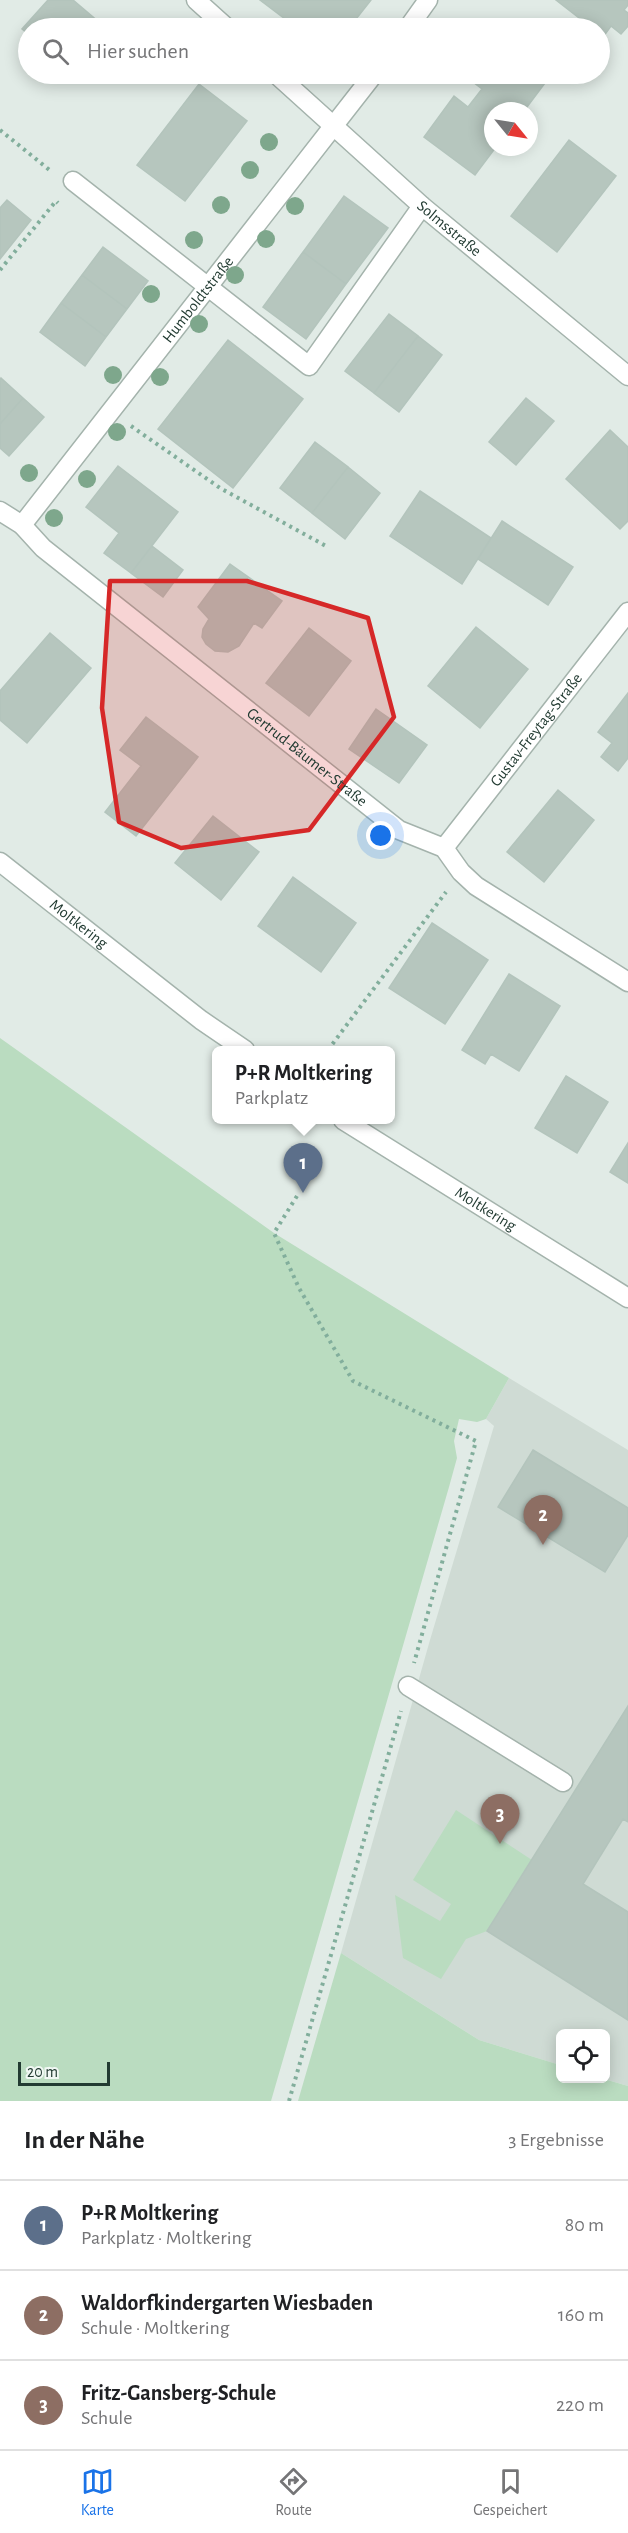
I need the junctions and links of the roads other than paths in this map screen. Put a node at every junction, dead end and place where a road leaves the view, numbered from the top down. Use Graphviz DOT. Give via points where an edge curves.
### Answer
graph roads {
  1 [pos="196,0"];
  2 [pos="429,0"];
  3 [pos="216,18"];
  4 [pos="416,18"];
  5 [pos="287,84"];
  6 [pos="366,84"];
  7 [pos="333,125"];
  8 [pos="64,178"];
  9 [pos="422,206"];
  10 [pos="206,287"];
  11 [pos="628,376"];
  12 [pos="0,511"];
  13 [pos="22,525"];
  14 [pos="628,612"];
  15 [pos="444,848"];
  16 [pos="0,862"];
  17 [pos="628,982"];
  18 [pos="239,1046"];
  19 [pos="351,1124"];
  20 [pos="628,1298"];
  21 [pos="408,1686"];
  22 [pos="563,1782"];
  1 -- 3 [label="street"];
  2 -- 4 [label="street"];
  5 -- 7 [label="street, Solmsstraße"];
  6 -- 7 [label="street, Humboldtstraße"];
  7 -- 9 [label="street, Solmsstraße"];
  7 -- 10 [label="street, Humboldtstraße"];
  8 -- 10 [label="street"];
  9 -- 10 [label="street" via="309,366"];
  9 -- 11 [label="street, Solmsstraße"];
  10 -- 13 [label="street, Humboldtstraße"];
  12 -- 13 [label="street, Gertrud-Bäumer-Straße"];
  13 -- 15 [label="street, Gertrud-Bäumer-Straße" via="43,548 399,830"];
  14 -- 15 [label="street, Gustav-Freytag-Straße"];
  15 -- 17 [label="street" via="476,886"];
  16 -- 18 [label="street, Moltkering"];
  19 -- 20 [label="street, Moltkering"];
  21 -- 22 [label="street"];
}
